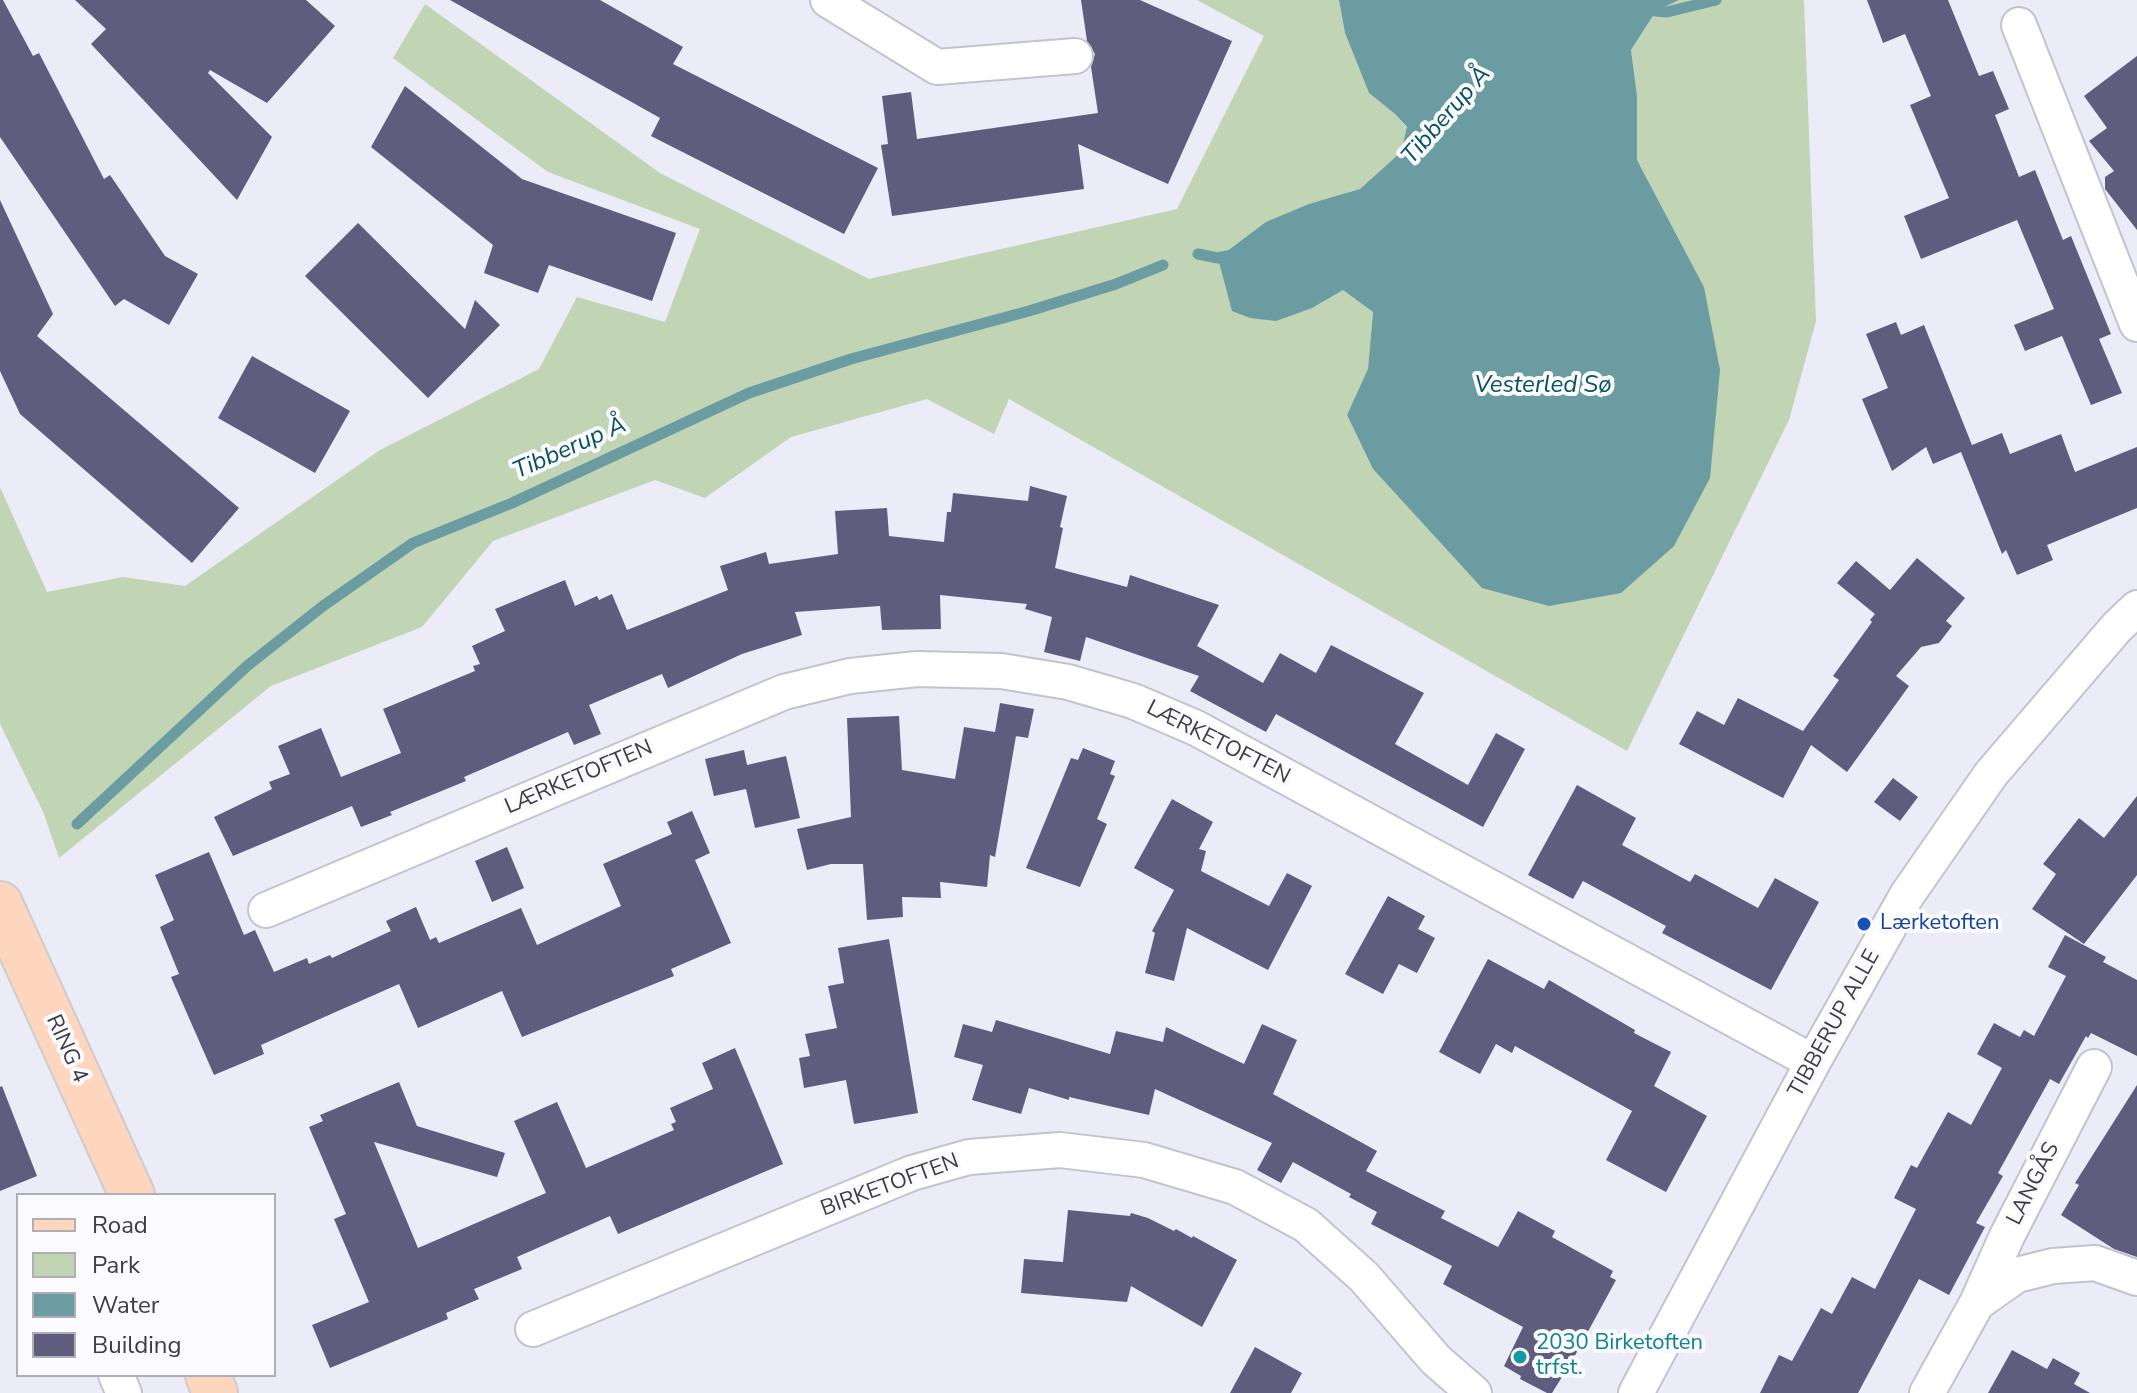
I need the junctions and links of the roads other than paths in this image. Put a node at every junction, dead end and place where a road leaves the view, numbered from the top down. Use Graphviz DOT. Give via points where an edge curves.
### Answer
graph roads {
  1 [pos="828,0"];
  2 [pos="2019,25"];
  3 [pos="1075,56"];
  4 [pos="2137,324"];
  5 [pos="2130,626"];
  6 [pos="0,904"];
  7 [pos="266,910"];
  8 [pos="1813,1062"];
  9 [pos="2094,1067"];
  10 [pos="131,1193"];
  11 [pos="2137,1278"];
  12 [pos="1977,1303"];
  13 [pos="533,1329"];
  14 [pos="1474,1393"];
  15 [pos="1636,1393"];
  16 [pos="1927,1393"];
  1 -- 3 [label="street" via="937,67"];
  2 -- 4 [label="street"];
  5 -- 8 [label="street, TIBBERUP ALLE" via="1991,774 1907,895"];
  6 -- 10 [label="main road, RING 4"];
  7 -- 8 [label="street, LÆRKETOFTEN" via="784,692 850,676 917,669 1001,671 1068,682 1133,701 1196,728"];
  8 -- 15 [label="street, TIBBERUP ALLE"];
  9 -- 12 [label="street, LANGÅS"];
  11 -- 12 [label="street, LANGÅS" via="2095,1263 2053,1266 2017,1275"];
  12 -- 16 [label="street, LANGÅS"];
  13 -- 14 [label="street, BIRKETOFTEN" via="912,1173 969,1157 1060,1150 1144,1160 1235,1187 1306,1225 1364,1277 1436,1360"];
}
